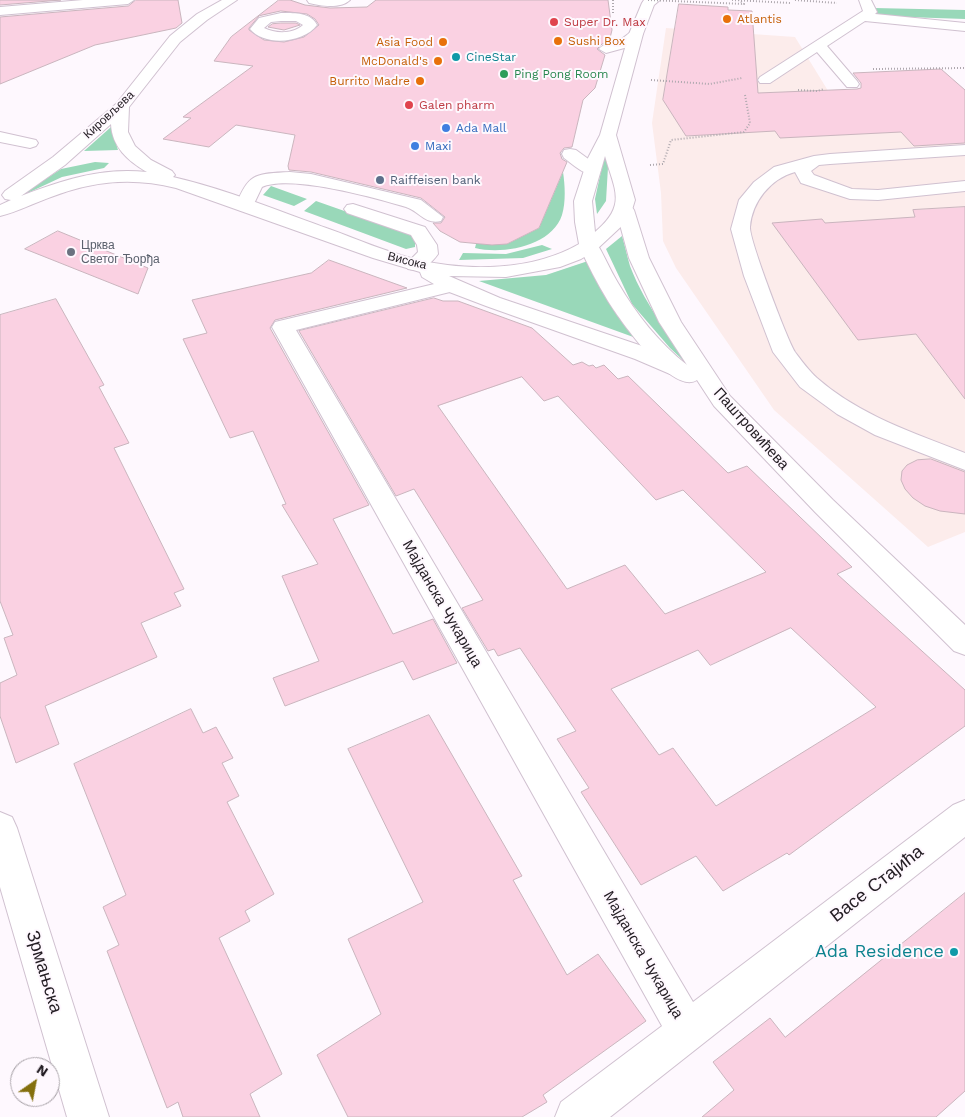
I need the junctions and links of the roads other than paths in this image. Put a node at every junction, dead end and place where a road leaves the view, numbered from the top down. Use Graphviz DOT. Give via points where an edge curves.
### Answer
graph roads {
  1 [pos="128,0"];
  2 [pos="231,0"];
  3 [pos="313,0"];
  4 [pos="344,0"];
  5 [pos="865,0"];
  6 [pos="647,2"];
  7 [pos="0,11"];
  8 [pos="863,17"];
  9 [pos="965,27"];
  10 [pos="636,34"];
  11 [pos="818,45"];
  12 [pos="606,49"];
  13 [pos="765,80"];
  14 [pos="852,84"];
  15 [pos="121,107"];
  16 [pos="608,135"];
  17 [pos="0,137"];
  18 [pos="30,143"];
  19 [pos="965,150"];
  20 [pos="570,154"];
  21 [pos="814,161"];
  22 [pos="592,170"];
  23 [pos="182,184"];
  24 [pos="965,186"];
  25 [pos="0,203"];
  26 [pos="245,206"];
  27 [pos="353,209"];
  28 [pos="625,210"];
  29 [pos="0,211"];
  30 [pos="434,217"];
  31 [pos="589,246"];
  32 [pos="415,265"];
  33 [pos="452,286"];
  34 [pos="678,369"];
  35 [pos="722,401"];
  36 [pos="965,462"];
  37 [pos="965,643"];
  38 [pos="965,816"];
  39 [pos="0,828"];
  40 [pos="687,1031"];
  41 [pos="88,1117"];
  42 [pos="576,1117"];
  1 -- 7 [label="main road"];
  2 -- 15 [label="main road, Кировљева" via="189,26 175,39"];
  3 -- 4 [label="main road"];
  5 -- 8 [label="main road" via="870,12"];
  6 -- 10 [label="main road"];
  8 -- 9 [label="main road"];
  8 -- 11 [label="main road"];
  10 -- 12 [label="main road" via="623,44"];
  10 -- 16 [label="main road"];
  11 -- 13 [label="main road"];
  11 -- 14 [label="main road"];
  15 -- 23 [label="main road" via="119,127 129,153"];
  15 -- 25 [label="main road, Кировљева" via="59,161"];
  16 -- 22 [label="main road"];
  16 -- 28 [label="main road, Паштровићева" via="626,200"];
  17 -- 18 [label="main road"];
  19 -- 21 [label="main road"];
  20 -- 22 [label="main road"];
  21 -- 24 [label="main road" via="802,170 807,179 850,194 878,195"];
  21 -- 36 [label="main road" via="780,171 760,186 748,200 740,229 754,276 784,352 808,382 845,410 884,430"];
  22 -- 31 [label="main road" via="583,207"];
  23 -- 26 [label="main road, Висока"];
  23 -- 29 [label="main road" via="150,176 88,178"];
  26 -- 30 [label="main road" via="256,183 290,177 415,204"];
  26 -- 32 [label="main road, Висока"];
  27 -- 32 [label="main road" via="418,231 427,245 428,254"];
  28 -- 31 [label="main road, Висока"];
  28 -- 35 [label="main road, Паштровићева" via="639,258 670,322"];
  31 -- 32 [label="main road, Висока" via="560,260 526,268 464,271"];
  31 -- 34 [label="main road" via="630,320"];
  32 -- 33 [label="main road"];
  33 -- 34 [label="main road"];
  33 -- 40 [label="main road, Мајданска Чукарица" via="283,327"];
  34 -- 35 [label="main road"];
  35 -- 37 [label="main road, Паштровићева"];
  38 -- 40 [label="main road, Васе Стајића"];
  39 -- 41 [label="main road, Зрмањска"];
  40 -- 42 [label="main road, Васе Стајића"];
}
